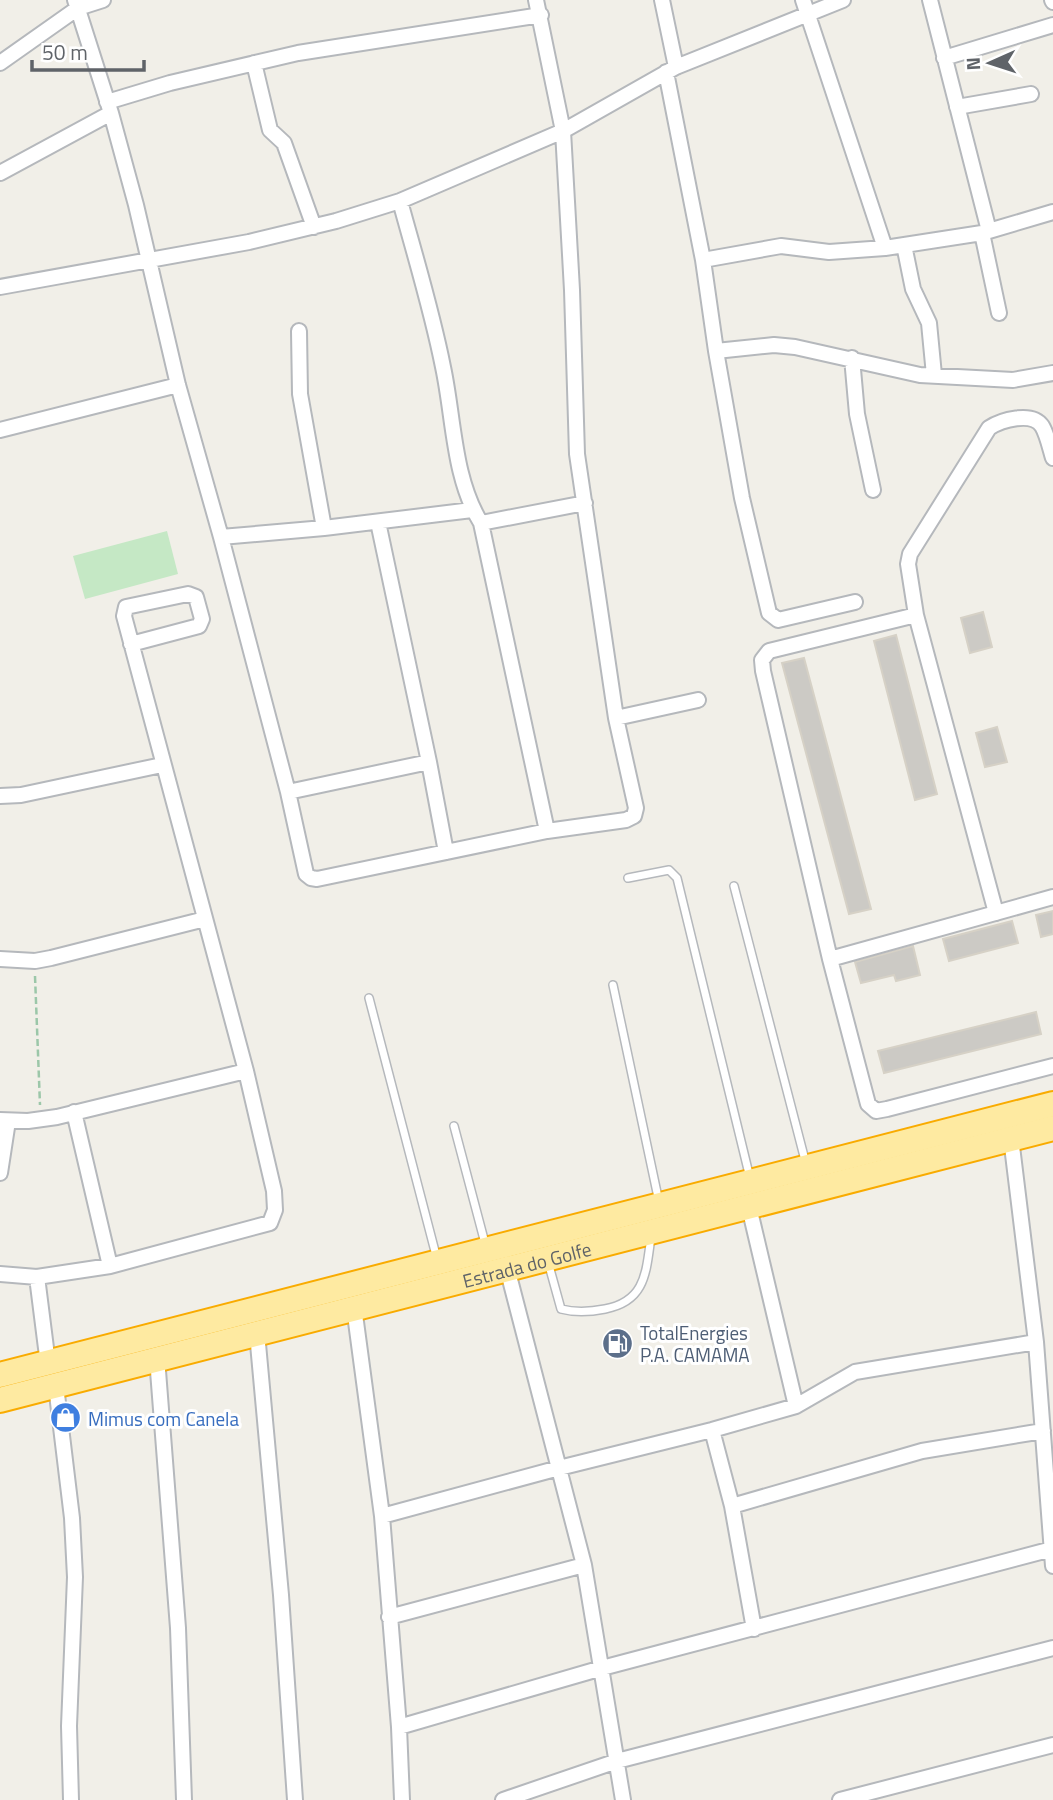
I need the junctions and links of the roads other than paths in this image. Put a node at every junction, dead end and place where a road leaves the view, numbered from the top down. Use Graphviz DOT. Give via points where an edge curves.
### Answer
graph roads {
  1 [pos="103,0"];
  2 [pos="536,0"];
  3 [pos="662,0"];
  4 [pos="843,0"];
  5 [pos="930,0"];
  6 [pos="76,4"];
  7 [pos="806,7"];
  8 [pos="541,15"];
  9 [pos="1053,25"];
  10 [pos="944,58"];
  11 [pos="0,63"];
  12 [pos="254,63"];
  13 [pos="671,70"];
  14 [pos="1031,94"];
  15 [pos="109,107"];
  16 [pos="957,107"];
  17 [pos="563,131"];
  18 [pos="0,173"];
  19 [pos="400,201"];
  20 [pos="1053,212"];
  21 [pos="314,227"];
  22 [pos="985,232"];
  23 [pos="904,245"];
  24 [pos="885,248"];
  25 [pos="151,260"];
  26 [pos="703,260"];
  27 [pos="0,287"];
  28 [pos="999,313"];
  29 [pos="299,331"];
  30 [pos="716,351"];
  31 [pos="852,358"];
  32 [pos="1053,373"];
  33 [pos="934,375"];
  34 [pos="178,385"];
  35 [pos="0,430"];
  36 [pos="1053,458"];
  37 [pos="873,489"];
  38 [pos="585,503"];
  39 [pos="472,510"];
  40 [pos="378,522"];
  41 [pos="481,523"];
  42 [pos="324,528"];
  43 [pos="222,537"];
  44 [pos="855,602"];
  45 [pos="916,615"];
  46 [pos="131,644"];
  47 [pos="698,700"];
  48 [pos="616,718"];
  49 [pos="429,762"];
  50 [pos="162,765"];
  51 [pos="288,792"];
  52 [pos="0,796"];
  53 [pos="547,831"];
  54 [pos="446,852"];
  55 [pos="628,878"];
  56 [pos="734,886"];
  57 [pos="1053,897"];
  58 [pos="996,913"];
  59 [pos="205,919"];
  60 [pos="0,959"];
  61 [pos="831,959"];
  62 [pos="612,985"];
  63 [pos="369,998"];
  64 [pos="1053,1066"];
  65 [pos="246,1071"];
  66 [pos="1053,1104"];
  67 [pos="74,1112"];
  68 [pos="4,1120"];
  69 [pos="454,1126"];
  70 [pos="1053,1128"];
  71 [pos="1011,1138"];
  72 [pos="807,1168"];
  73 [pos="0,1172"];
  74 [pos="750,1195"];
  75 [pos="660,1206"];
  76 [pos="651,1233"];
  77 [pos="487,1251"];
  78 [pos="547,1258"];
  79 [pos="438,1263"];
  80 [pos="110,1266"];
  81 [pos="507,1268"];
  82 [pos="0,1274"];
  83 [pos="37,1276"];
  84 [pos="354,1307"];
  85 [pos="257,1333"];
  86 [pos="1036,1342"];
  87 [pos="157,1358"];
  88 [pos="0,1375"];
  89 [pos="52,1375"];
  90 [pos="0,1400"];
  91 [pos="796,1406"];
  92 [pos="712,1430"];
  93 [pos="1043,1431"];
  94 [pos="559,1468"];
  95 [pos="732,1506"];
  96 [pos="382,1516"];
  97 [pos="1052,1549"];
  98 [pos="584,1565"];
  99 [pos="1053,1566"];
  100 [pos="389,1617"];
  101 [pos="754,1629"];
  102 [pos="1053,1648"];
  103 [pos="602,1668"];
  104 [pos="399,1727"];
  105 [pos="1053,1745"];
  106 [pos="617,1761"];
  107 [pos="71,1800"];
  108 [pos="184,1800"];
  109 [pos="295,1800"];
  110 [pos="402,1800"];
  111 [pos="503,1800"];
  112 [pos="623,1800"];
  113 [pos="840,1800"];
  1 -- 6 [label="street"];
  2 -- 8 [label="street"];
  3 -- 13 [label="street"];
  4 -- 7 [label="street"];
  5 -- 10 [label="street"];
  6 -- 11 [label="street"];
  6 -- 15 [label="street"];
  7 -- 13 [label="street"];
  7 -- 24 [label="street"];
  8 -- 12 [label="street"];
  8 -- 17 [label="street"];
  9 -- 10 [label="street"];
  10 -- 16 [label="street"];
  12 -- 15 [label="street" via="170,83"];
  12 -- 21 [label="street" via="270,130 284,143"];
  13 -- 17 [label="street"];
  13 -- 26 [label="street"];
  14 -- 16 [label="street"];
  15 -- 18 [label="street"];
  15 -- 25 [label="street"];
  16 -- 22 [label="street"];
  17 -- 19 [label="street"];
  17 -- 38 [label="street" via="577,454"];
  19 -- 21 [label="street"];
  19 -- 39 [label="street" via="437,338 460,469"];
  20 -- 22 [label="street"];
  21 -- 25 [label="street"];
  22 -- 23 [label="street"];
  22 -- 28 [label="street"];
  23 -- 24 [label="street"];
  23 -- 33 [label="street" via="913,289 929,323"];
  24 -- 26 [label="street" via="829,252 782,246"];
  25 -- 27 [label="street"];
  25 -- 34 [label="street"];
  26 -- 30 [label="street"];
  29 -- 42 [label="street" via="301,404"];
  30 -- 31 [label="street" via="795,346"];
  30 -- 44 [label="street" via="742,498 769,613 778,620"];
  31 -- 33 [label="street"];
  31 -- 37 [label="street" via="857,414"];
  32 -- 33 [label="street" via="1013,380"];
  34 -- 35 [label="street"];
  34 -- 43 [label="street"];
  36 -- 45 [label="street" via="1041,425 1034,419 989,428 911,554 908,564"];
  38 -- 41 [label="street"];
  38 -- 48 [label="street"];
  39 -- 40 [label="street"];
  39 -- 41 [label="street"];
  40 -- 42 [label="street"];
  40 -- 49 [label="street"];
  41 -- 53 [label="street"];
  42 -- 43 [label="street"];
  43 -- 51 [label="street"];
  45 -- 58 [label="street"];
  45 -- 61 [label="street" via="769,651 762,660"];
  46 -- 46 [label="street" via="126,607 188,594 196,597 202,619 198,626"];
  46 -- 50 [label="street"];
  47 -- 48 [label="street"];
  48 -- 53 [label="street" via="634,816"];
  49 -- 51 [label="street"];
  49 -- 54 [label="street"];
  50 -- 52 [label="street"];
  50 -- 59 [label="street"];
  51 -- 54 [label="street" via="306,874 311,878"];
  53 -- 54 [label="street"];
  55 -- 74 [label="lane" via="668,870 677,878"];
  56 -- 72 [label="lane"];
  57 -- 58 [label="street"];
  58 -- 61 [label="street"];
  59 -- 60 [label="street" via="35,961"];
  59 -- 65 [label="street"];
  61 -- 64 [label="street" via="868,1104 876,1111"];
  62 -- 75 [label="lane"];
  63 -- 79 [label="lane"];
  65 -- 67 [label="street"];
  65 -- 80 [label="street" via="274,1191 270,1223"];
  66 -- 72 [label="highway, Estrada do Golfe"];
  67 -- 68 [label="street"];
  67 -- 80 [label="street"];
  68 -- 73 [label="street"];
  69 -- 77 [label="lane"];
  70 -- 71 [label="highway, Estrada do Golfe"];
  71 -- 74 [label="highway, Estrada do Golfe"];
  71 -- 86 [label="street"];
  72 -- 74 [label="highway, Estrada do Golfe"];
  74 -- 75 [label="highway, Estrada do Golfe"];
  74 -- 76 [label="highway, Estrada do Golfe"];
  74 -- 91 [label="street"];
  75 -- 77 [label="highway, Estrada do Golfe"];
  76 -- 78 [label="highway, Estrada do Golfe"];
  76 -- 78 [label="lane" via="640,1287 631,1301 611,1308 590,1312 561,1309"];
  77 -- 79 [label="highway, Estrada do Golfe"];
  78 -- 81 [label="highway, Estrada do Golfe"];
  79 -- 89 [label="highway, Estrada do Golfe"];
  80 -- 83 [label="street"];
  81 -- 84 [label="highway, Estrada do Golfe"];
  81 -- 94 [label="street"];
  82 -- 83 [label="street"];
  83 -- 89 [label="street"];
  84 -- 85 [label="highway, Estrada do Golfe"];
  84 -- 96 [label="street"];
  85 -- 87 [label="highway, Estrada do Golfe"];
  85 -- 109 [label="street"];
  86 -- 91 [label="street" via="855,1372"];
  86 -- 93 [label="street"];
  87 -- 89 [label="highway, Estrada do Golfe"];
  87 -- 108 [label="street" via="178,1628"];
  88 -- 89 [label="highway, Estrada do Golfe"];
  89 -- 90 [label="highway, Estrada do Golfe"];
  89 -- 107 [label="street" via="72,1518 75,1577"];
  91 -- 92 [label="street"];
  92 -- 94 [label="street"];
  92 -- 95 [label="street"];
  93 -- 95 [label="street" via="922,1451"];
  93 -- 97 [label="street"];
  94 -- 96 [label="street"];
  94 -- 98 [label="street"];
  95 -- 101 [label="street"];
  96 -- 100 [label="street"];
  97 -- 99 [label="street"];
  97 -- 101 [label="street"];
  98 -- 100 [label="street"];
  98 -- 103 [label="street"];
  100 -- 104 [label="street"];
  101 -- 103 [label="street"];
  102 -- 106 [label="street"];
  103 -- 104 [label="street"];
  103 -- 106 [label="street"];
  104 -- 110 [label="street"];
  105 -- 113 [label="street"];
  106 -- 111 [label="street"];
  106 -- 112 [label="street"];
}
